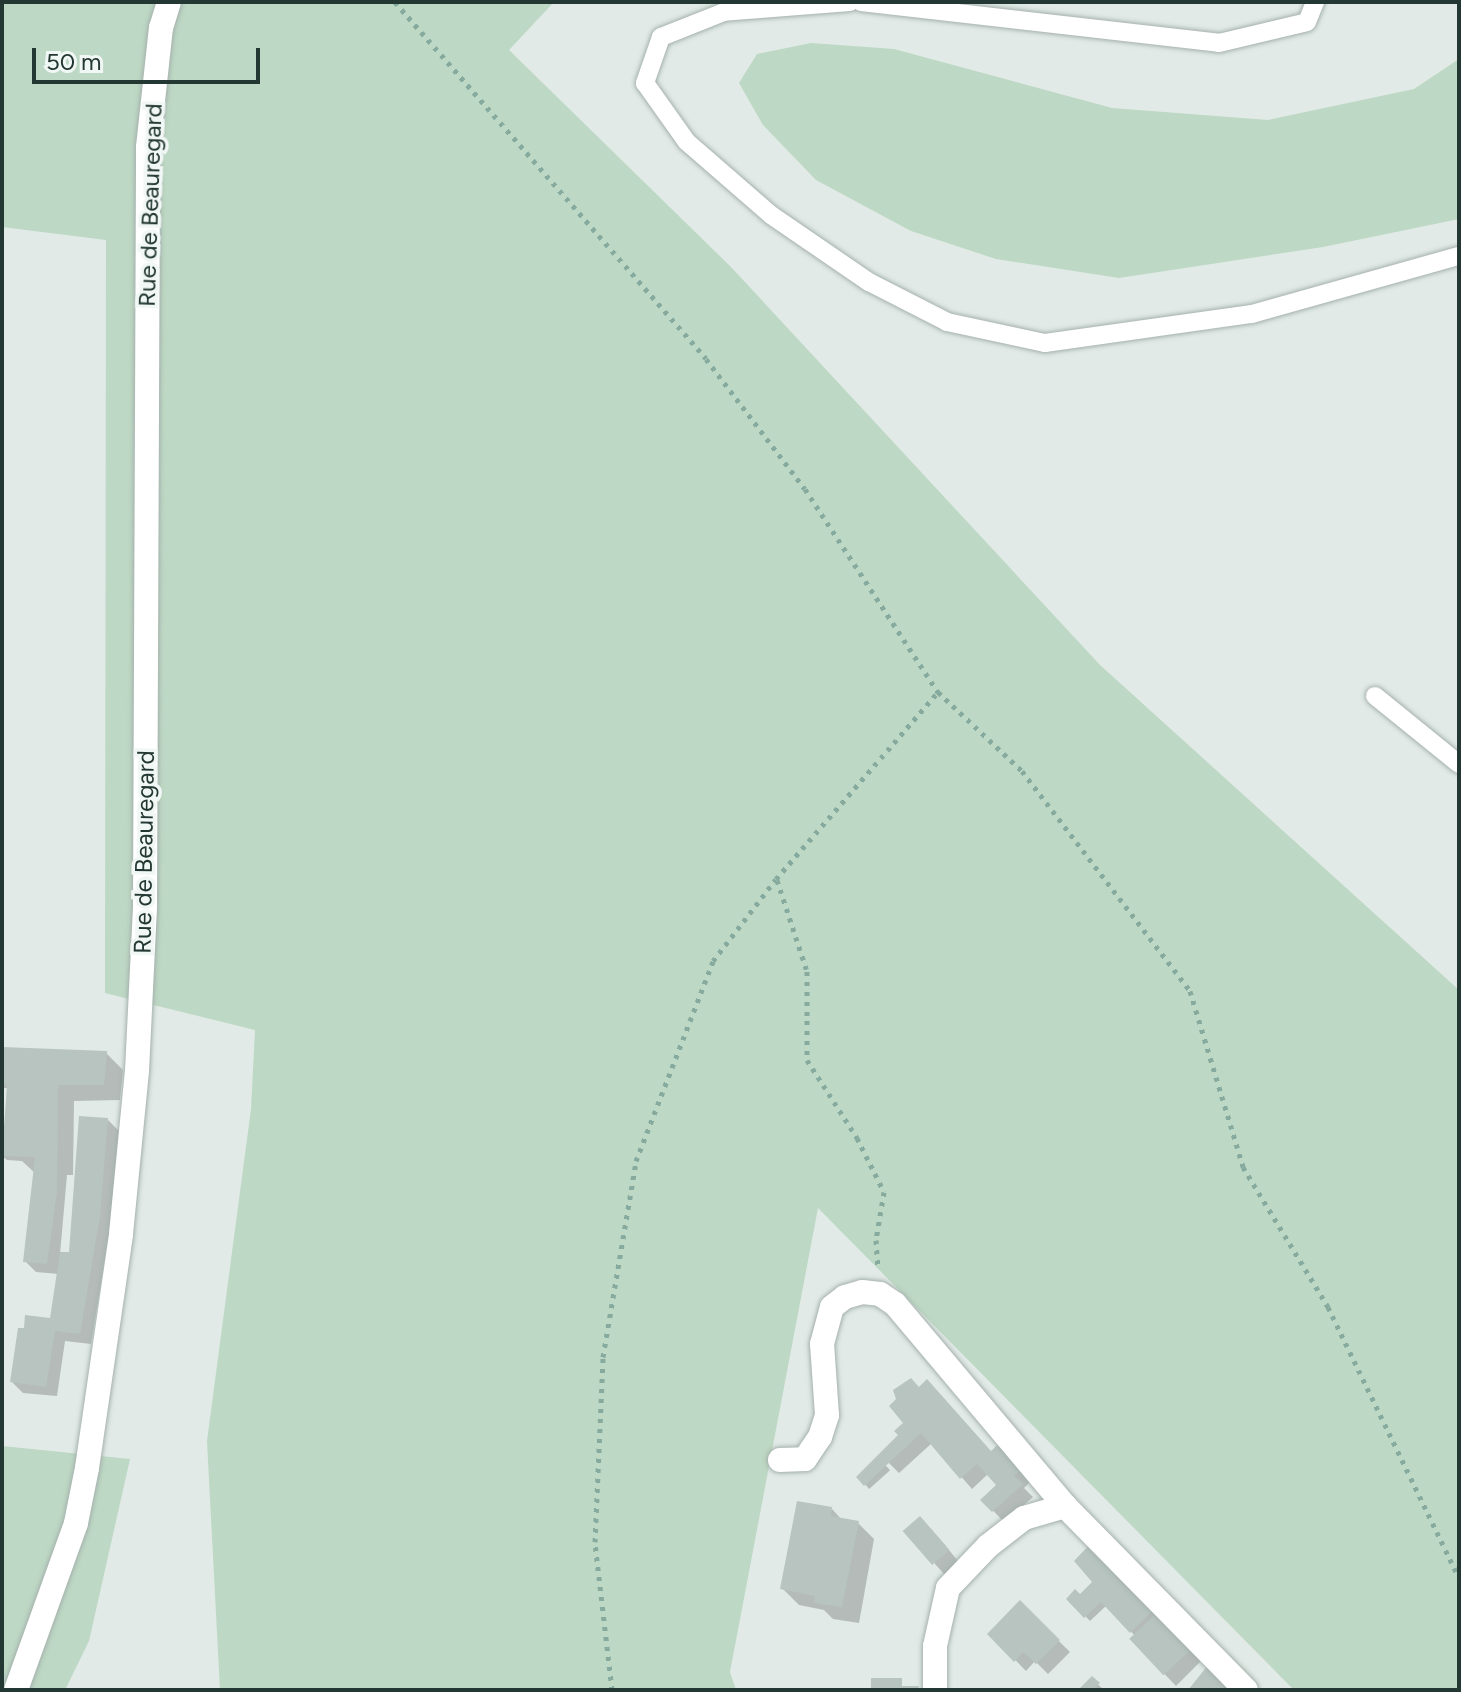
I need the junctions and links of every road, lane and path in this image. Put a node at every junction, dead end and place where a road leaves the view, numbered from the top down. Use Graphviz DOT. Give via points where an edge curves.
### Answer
graph roads {
  1 [pos="169,2"];
  2 [pos="395,2"];
  3 [pos="850,2"];
  4 [pos="861,2"];
  5 [pos="1315,2"];
  6 [pos="1459,256"];
  7 [pos="938,692"];
  8 [pos="1375,696"];
  9 [pos="1459,764"];
  10 [pos="776,879"];
  11 [pos="880,1294"];
  12 [pos="780,1460"];
  13 [pos="1065,1506"];
  14 [pos="1459,1578"];
  15 [pos="16,1690"];
  16 [pos="612,1690"];
  17 [pos="935,1690"];
  18 [pos="1246,1690"];
  1 -- 15 [label="main road, Rue de Beauregard" via="161,28 148,147 145,906 137,1071 121,1234 87,1468 76,1523"];
  2 -- 7 [label="path" via="706,359 805,489"];
  3 -- 6 [label="lane" via="724,12 661,37 645,83 687,142 771,215 869,282 947,322 1045,343 1252,314"];
  4 -- 5 [label="lane" via="1219,43 1307,22"];
  7 -- 10 [label="path"];
  7 -- 14 [label="path" via="1022,771 1190,991 1243,1167 1328,1307"];
  8 -- 9 [label="lane"];
  10 -- 11 [label="path" via="807,971 807,1060 884,1192 876,1240"];
  10 -- 16 [label="path" via="713,961 636,1161 601,1388 595,1542"];
  11 -- 12 [label="main road" via="862,1292 832,1307 822,1344 827,1415 820,1437 805,1459"];
  11 -- 13 [label="main road" via="895,1304"];
  13 -- 17 [label="main road" via="1024,1518 948,1588 935,1646"];
  13 -- 18 [label="main road"];
}
